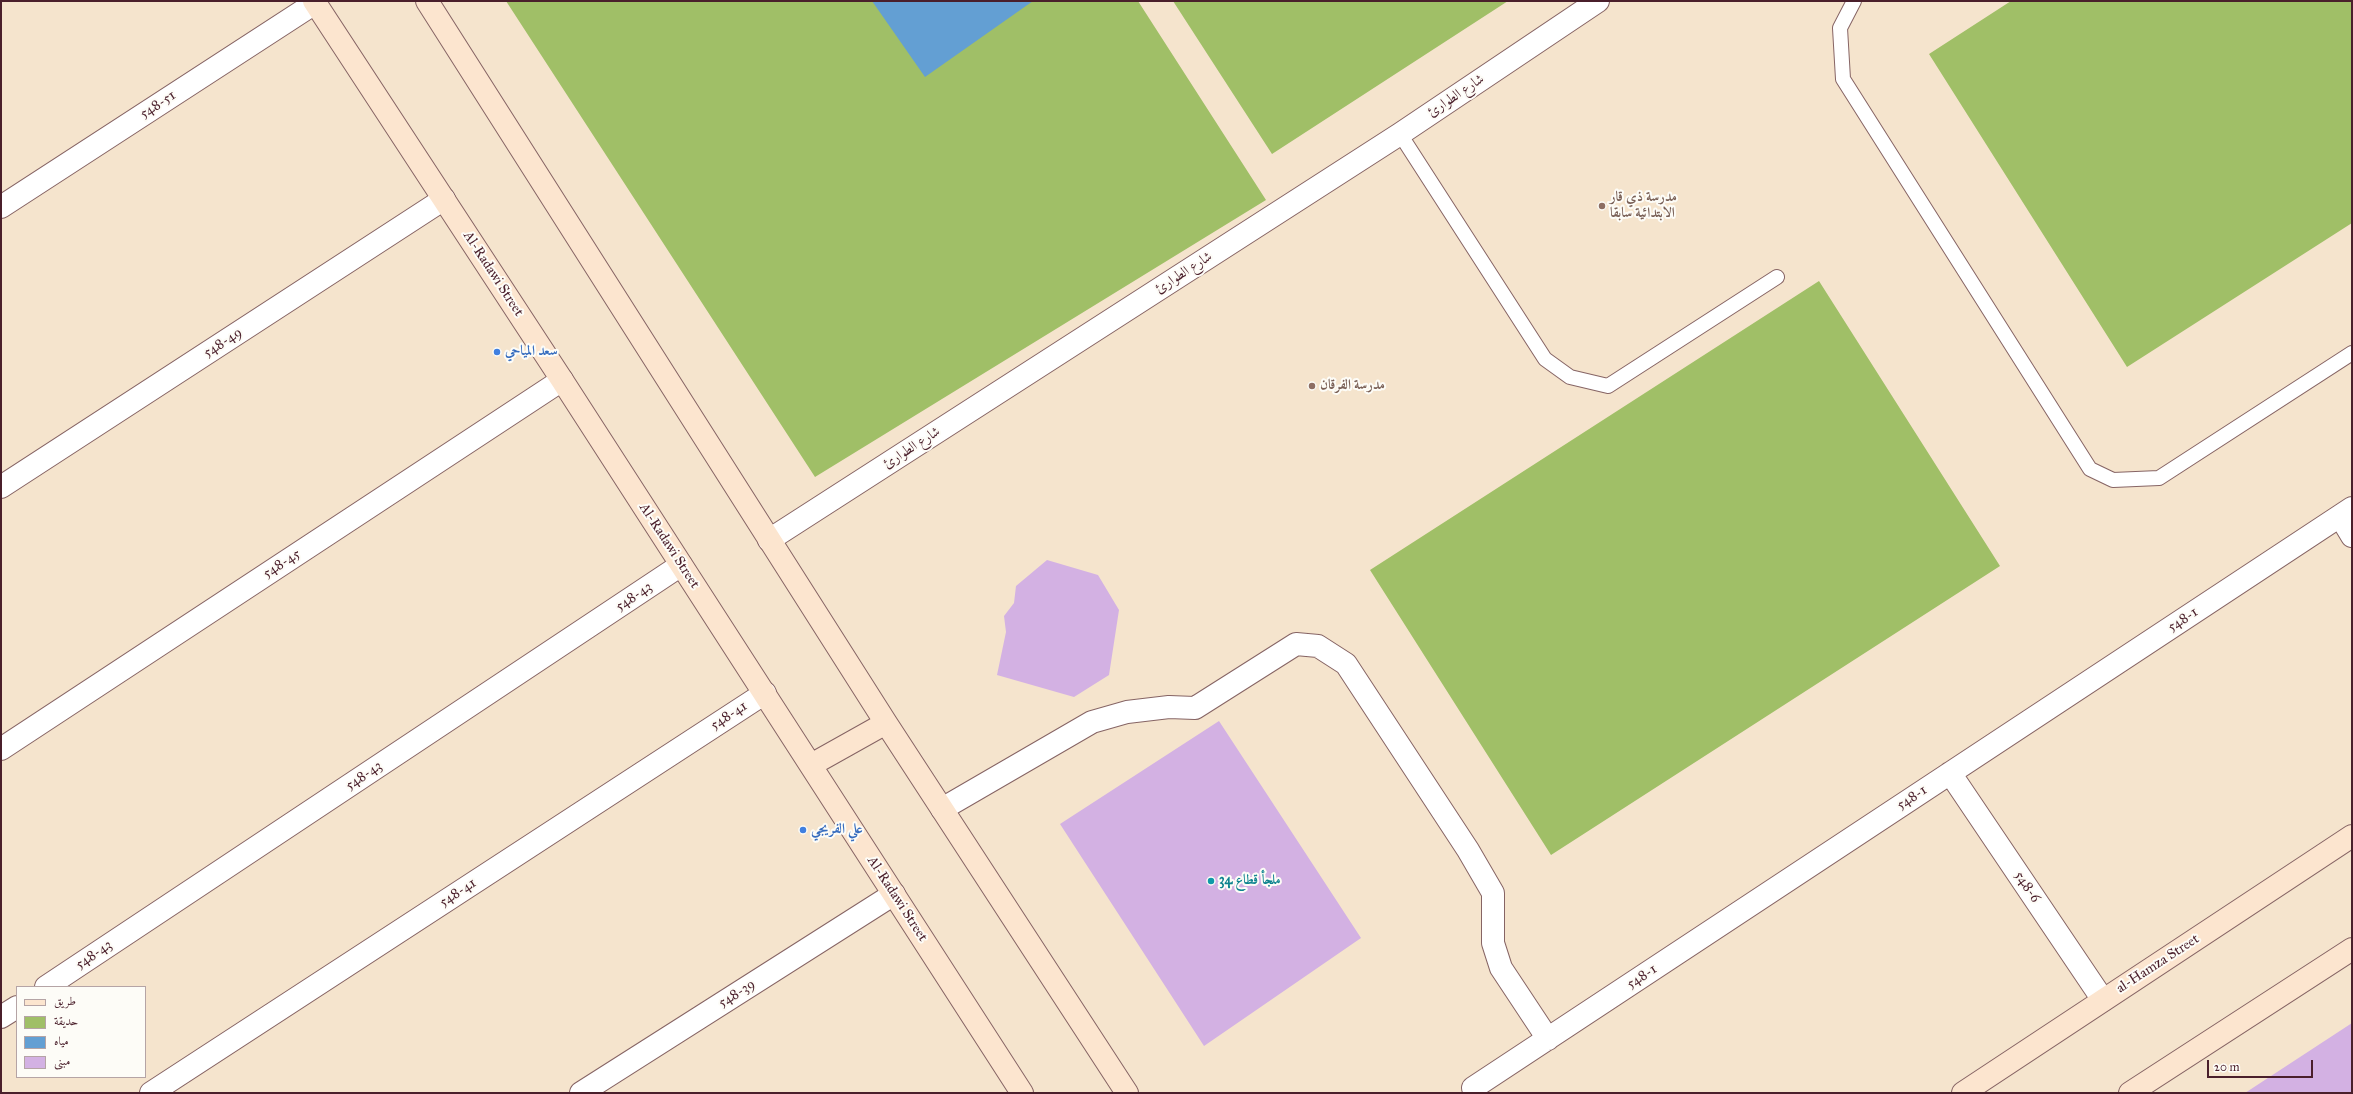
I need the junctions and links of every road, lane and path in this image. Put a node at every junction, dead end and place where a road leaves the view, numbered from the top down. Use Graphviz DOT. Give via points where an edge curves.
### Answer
graph roads {
  1 [pos="427,1"];
  2 [pos="1598,1"];
  3 [pos="1854,1"];
  4 [pos="315,2"];
  5 [pos="1400,134"];
  6 [pos="444,199"];
  7 [pos="1,207"];
  8 [pos="1777,277"];
  9 [pos="2352,354"];
  10 [pos="562,380"];
  11 [pos="1,487"];
  12 [pos="2346,512"];
  13 [pos="2352,536"];
  14 [pos="769,540"];
  15 [pos="682,565"];
  16 [pos="764,693"];
  17 [pos="886,723"];
  18 [pos="1,749"];
  19 [pos="811,765"];
  20 [pos="1950,773"];
  21 [pos="942,809"];
  22 [pos="2352,836"];
  23 [pos="894,894"];
  24 [pos="2352,949"];
  25 [pos="48,986"];
  26 [pos="2103,1000"];
  27 [pos="16,1007"];
  28 [pos="1,1017"];
  29 [pos="1548,1039"];
  30 [pos="1475,1091"];
  31 [pos="152,1093"];
  32 [pos="581,1093"];
  33 [pos="1022,1093"];
  34 [pos="1126,1093"];
  35 [pos="1963,1093"];
  36 [pos="2130,1093"];
  1 -- 14 [label="street"];
  2 -- 5 [label="street, شارع الطوارئ"];
  3 -- 9 [label="lane" via="1840,28 1843,79 2090,469 2113,480 2159,478"];
  4 -- 6 [label="street, Al-Radawi Street"];
  4 -- 7 [label="street, 548-51"];
  5 -- 8 [label="lane" via="1545,359 1570,377 1608,386"];
  5 -- 14 [label="street, شارع الطوارئ"];
  6 -- 10 [label="street, Al-Radawi Street"];
  6 -- 11 [label="street, 548-49"];
  10 -- 15 [label="street, Al-Radawi Street"];
  10 -- 18 [label="street, 548-45"];
  12 -- 13 [label="street"];
  12 -- 20 [label="street, 548-1"];
  14 -- 17 [label="street"];
  15 -- 16 [label="street, Al-Radawi Street"];
  15 -- 25 [label="street, 548-43"];
  16 -- 19 [label="street, Al-Radawi Street"];
  16 -- 31 [label="street, 548-41"];
  17 -- 19 [label="street"];
  17 -- 21 [label="street"];
  19 -- 23 [label="street, Al-Radawi Street"];
  20 -- 26 [label="street, 548-6"];
  20 -- 29 [label="street, 548-1"];
  21 -- 29 [label="street" via="1092,722 1127,712 1169,706 1195,708 1296,644 1318,646 1346,664 1493,893 1493,943 1501,968"];
  21 -- 34 [label="street"];
  22 -- 26 [label="street, al-Hamza Street"];
  23 -- 32 [label="street, 548-39"];
  23 -- 33 [label="street, Al-Radawi Street"];
  24 -- 36 [label="street"];
  26 -- 35 [label="street, al-Hamza Street"];
  27 -- 28 [label="street"];
  29 -- 30 [label="street, 548-1"];
}
